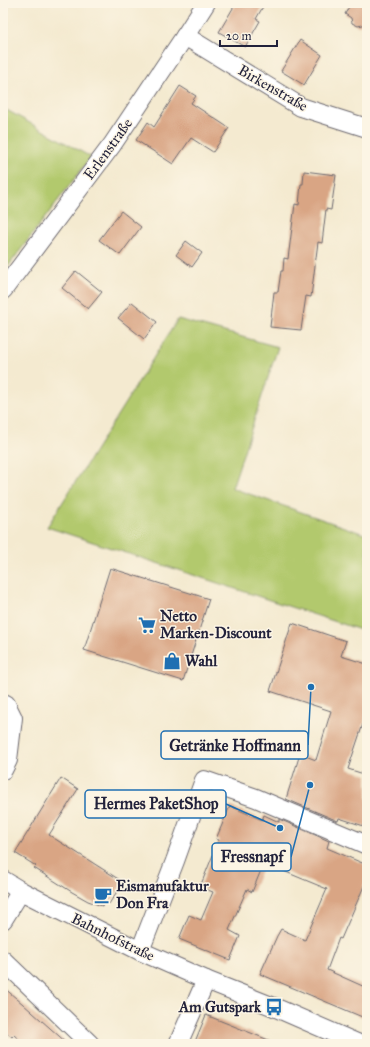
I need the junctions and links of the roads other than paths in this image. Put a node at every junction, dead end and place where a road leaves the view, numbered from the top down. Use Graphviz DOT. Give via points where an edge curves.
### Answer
graph roads {
  1 [pos="206,3"];
  2 [pos="185,36"];
  3 [pos="367,128"];
  4 [pos="3,290"];
  5 [pos="3,703"];
  6 [pos="3,770"];
  7 [pos="367,845"];
  8 [pos="3,880"];
  9 [pos="21,891"];
  10 [pos="3,920"];
  11 [pos="140,950"];
  12 [pos="3,960"];
  13 [pos="206,980"];
  14 [pos="90,1044"];
  15 [pos="178,1044"];
  16 [pos="359,1044"];
  1 -- 2 [label="street, Erlenstraße"];
  2 -- 3 [label="street, Birkenstraße" via="301,107"];
  2 -- 4 [label="street, Erlenstraße" via="112,145"];
  5 -- 6 [label="street" via="13,718 8,760"];
  7 -- 11 [label="street" via="256,798 204,780"];
  8 -- 9 [label="street, Bahnhofstraße"];
  9 -- 10 [label="street"];
  9 -- 11 [label="street, Bahnhofstraße"];
  11 -- 13 [label="street, Bahnhofstraße"];
  12 -- 14 [label="street"];
  13 -- 15 [label="street"];
  13 -- 16 [label="street, Bahnhofstraße"];
}
